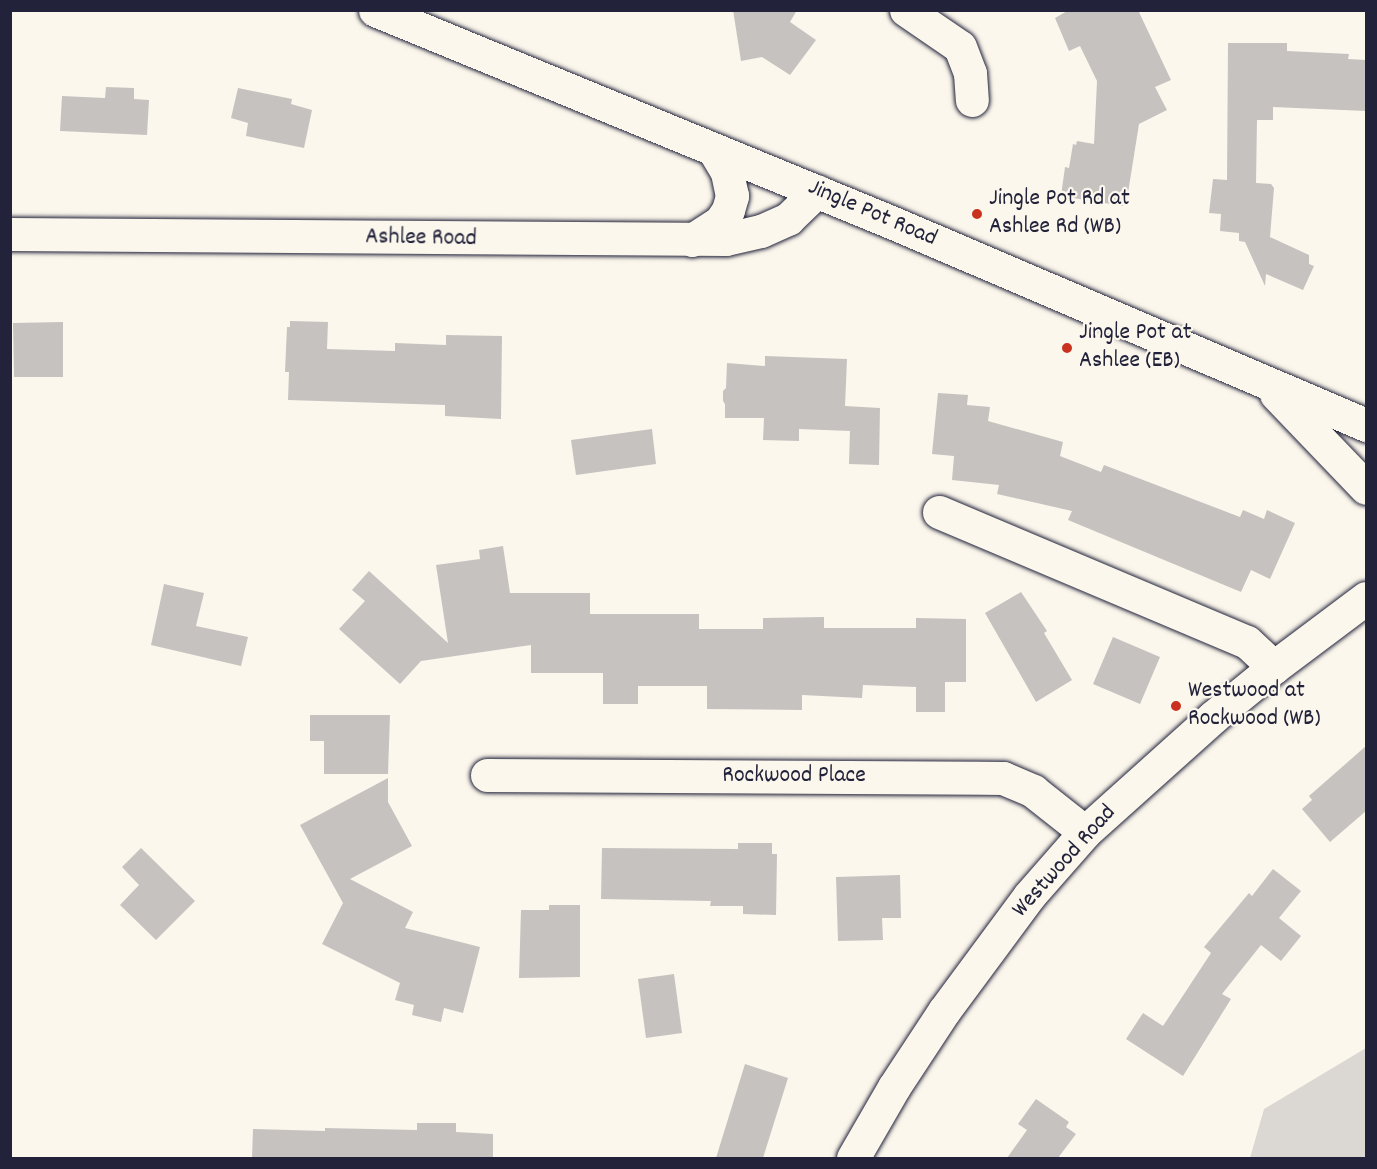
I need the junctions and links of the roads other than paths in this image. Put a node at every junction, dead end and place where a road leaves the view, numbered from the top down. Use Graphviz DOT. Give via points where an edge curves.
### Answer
graph roads {
  1 [pos="375,10"];
  2 [pos="906,10"];
  3 [pos="972,100"];
  4 [pos="714,150"];
  5 [pos="817,191"];
  6 [pos="10,234"];
  7 [pos="692,240"];
  8 [pos="1266,384"];
  9 [pos="1366,425"];
  10 [pos="1366,488"];
  11 [pos="939,512"];
  12 [pos="1366,598"];
  13 [pos="1274,667"];
  14 [pos="487,775"];
  15 [pos="1085,832"];
  16 [pos="853,1158"];
  1 -- 4 [label="street, Jingle Pot Road"];
  2 -- 3 [label="street" via="960,47 970,73"];
  4 -- 5 [label="street, Jingle Pot Road"];
  4 -- 7 [label="street" via="727,172 732,196 720,222"];
  5 -- 7 [label="street, Ashlee Road" via="788,219 761,231 726,239"];
  5 -- 8 [label="street, Jingle Pot Road"];
  6 -- 7 [label="street, Ashlee Road"];
  8 -- 9 [label="street, Jingle Pot Road"];
  8 -- 10 [label="street"];
  11 -- 13 [label="street" via="1247,642"];
  12 -- 13 [label="street, Westwood Road"];
  13 -- 15 [label="street, Westwood Road"];
  14 -- 15 [label="street, Rockwood Place" via="1003,778 1033,791"];
  15 -- 16 [label="street, Westwood Road" via="1029,896 944,1011 888,1095"];
}
